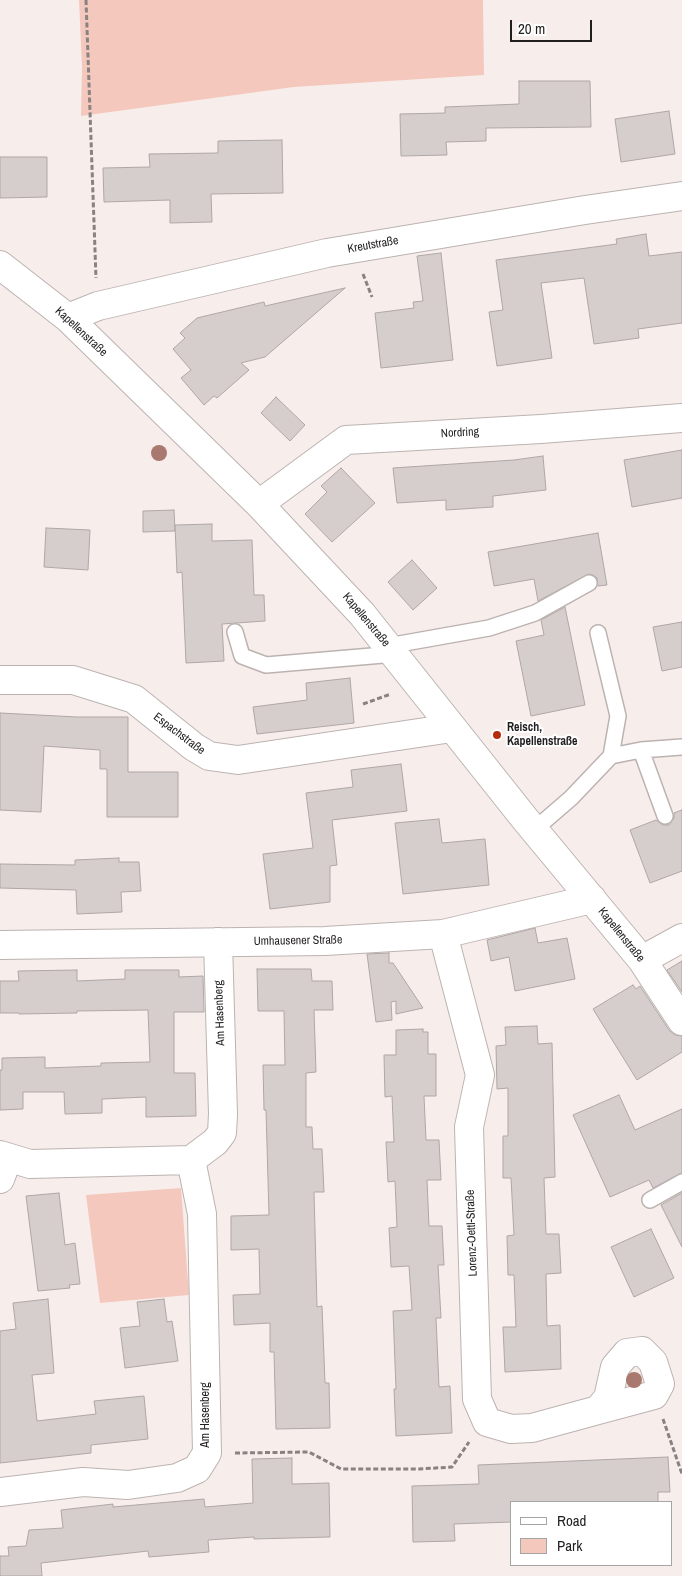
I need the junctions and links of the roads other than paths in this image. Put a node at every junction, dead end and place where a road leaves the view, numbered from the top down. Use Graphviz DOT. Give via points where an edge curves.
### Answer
graph roads {
  1 [pos="682,196"];
  2 [pos="0,265"];
  3 [pos="68,318"];
  4 [pos="682,418"];
  5 [pos="258,504"];
  6 [pos="589,583"];
  7 [pos="235,632"];
  8 [pos="598,633"];
  9 [pos="391,650"];
  10 [pos="0,680"];
  11 [pos="452,728"];
  12 [pos="682,746"];
  13 [pos="640,750"];
  14 [pos="611,756"];
  15 [pos="665,816"];
  16 [pos="534,830"];
  17 [pos="592,899"];
  18 [pos="443,934"];
  19 [pos="682,938"];
  20 [pos="218,942"];
  21 [pos="0,945"];
  22 [pos="642,960"];
  23 [pos="682,1021"];
  24 [pos="191,1160"];
  25 [pos="3,1164"];
  26 [pos="682,1182"];
  27 [pos="650,1200"];
  28 [pos="598,1410"];
  29 [pos="0,1492"];
  1 -- 3 [label="street, Kreutstraße" via="327,253 98,306"];
  2 -- 3 [label="street, Kapellenstraße"];
  3 -- 5 [label="street, Kapellenstraße"];
  4 -- 5 [label="street, Nordring" via="346,440"];
  5 -- 9 [label="street, Kapellenstraße" via="362,614"];
  6 -- 9 [label="lane" via="535,613 489,628"];
  7 -- 9 [label="lane" via="242,656 266,665"];
  8 -- 14 [label="lane" via="618,716"];
  9 -- 11 [label="street, Kapellenstraße"];
  10 -- 11 [label="street, Espachstraße" via="73,680 134,699 208,756 238,760"];
  11 -- 16 [label="street, Kapellenstraße"];
  12 -- 13 [label="lane"];
  13 -- 14 [label="lane"];
  13 -- 15 [label="lane"];
  14 -- 16 [label="lane" via="571,798"];
  16 -- 17 [label="street, Kapellenstraße"];
  17 -- 18 [label="street, Umhausener Straße"];
  17 -- 22 [label="street, Kapellenstraße"];
  18 -- 20 [label="street, Umhausener Straße" via="325,941"];
  18 -- 28 [label="street, Lorenz-Oettl-Straße" via="480,1075 469,1127 477,1399 487,1422 511,1429 532,1428"];
  19 -- 22 [label="street"];
  20 -- 21 [label="street, Umhausener Straße"];
  20 -- 24 [label="street, Am Hasenberg" via="222,1133"];
  22 -- 23 [label="street, Kapellenstraße"];
  24 -- 25 [label="street"];
  24 -- 29 [label="street, Am Hasenberg" via="202,1214 207,1453 197,1469 177,1478 128,1485 83,1482"];
  26 -- 27 [label="lane"];
  28 -- 28 [label="street, Lorenz-Oettl-Straße" via="654,1395 660,1384 653,1362 642,1351 627,1354 615,1367 608,1398"];
}
